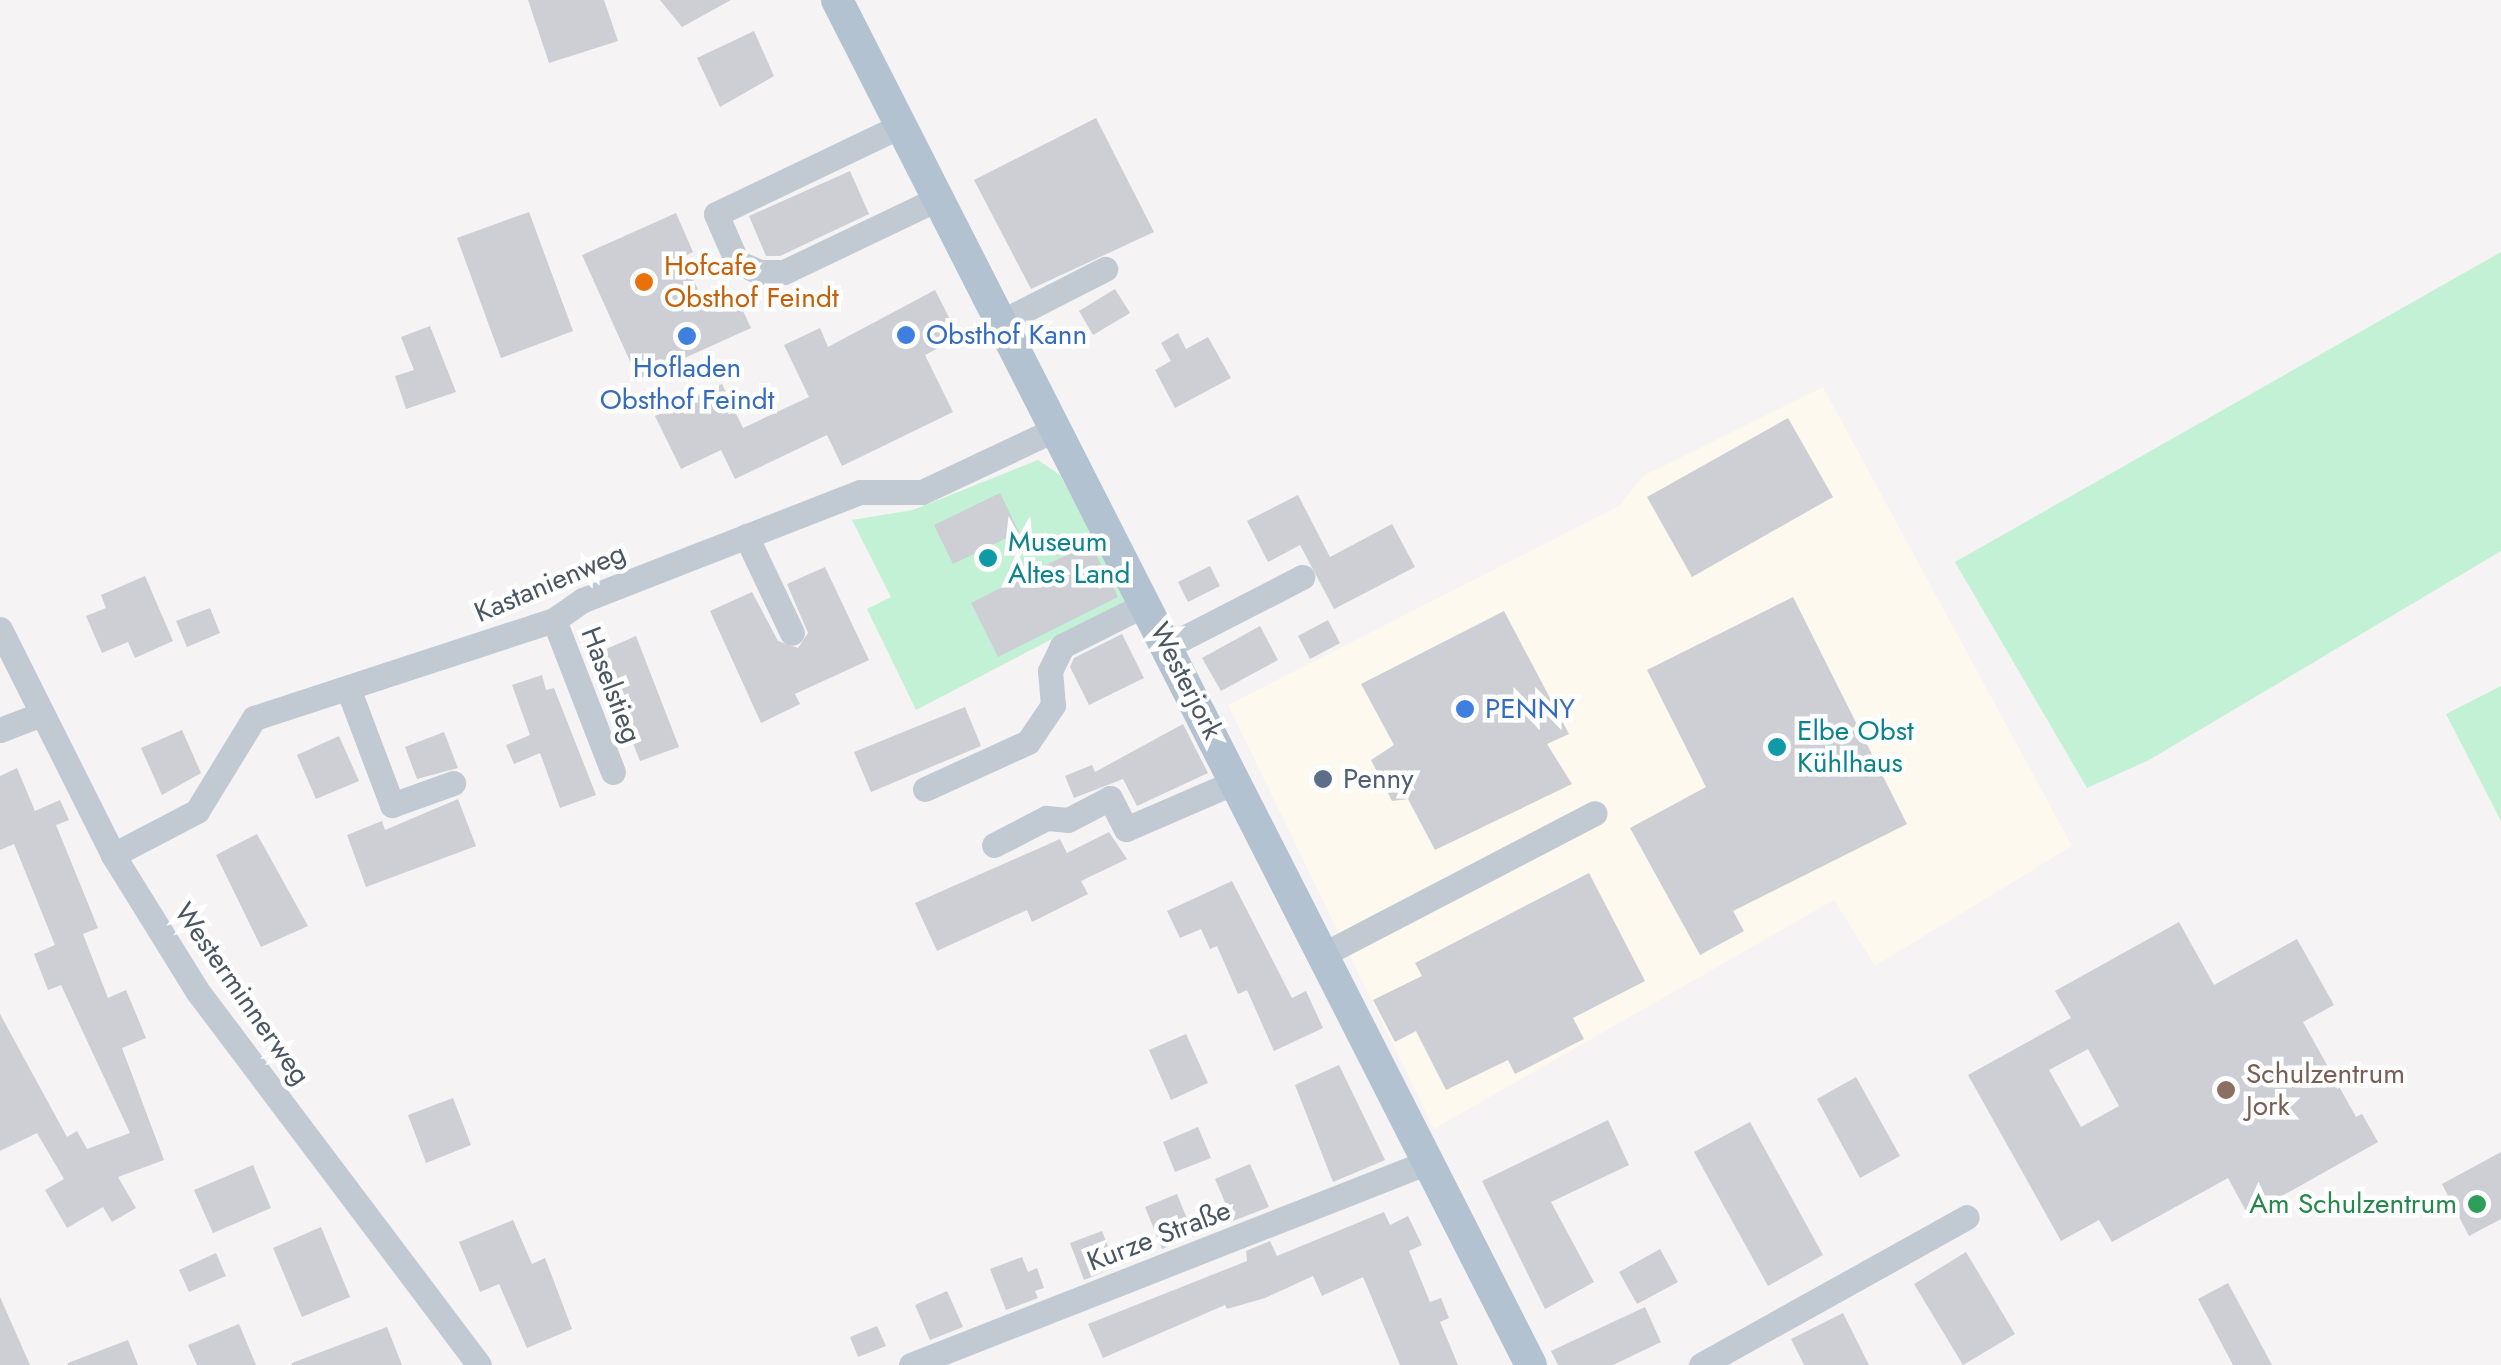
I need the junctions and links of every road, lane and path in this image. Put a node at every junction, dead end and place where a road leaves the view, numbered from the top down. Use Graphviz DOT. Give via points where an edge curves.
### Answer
graph roads {
  1 [pos="837,0"];
  2 [pos="900,126"];
  3 [pos="937,199"];
  4 [pos="1105,269"];
  5 [pos="1000,322"];
  6 [pos="1056,429"];
  7 [pos="746,536"];
  8 [pos="1302,577"];
  9 [pos="1146,604"];
  10 [pos="554,620"];
  11 [pos="0,630"];
  12 [pos="792,633"];
  13 [pos="1168,646"];
  14 [pos="349,691"];
  15 [pos="39,715"];
  16 [pos="0,730"];
  17 [pos="613,772"];
  18 [pos="1237,781"];
  19 [pos="453,783"];
  20 [pos="925,790"];
  21 [pos="1595,814"];
  22 [pos="994,845"];
  23 [pos="113,855"];
  24 [pos="1324,954"];
  25 [pos="1428,1162"];
  26 [pos="1967,1217"];
  27 [pos="478,1365"];
  28 [pos="911,1365"];
  29 [pos="1531,1365"];
  30 [pos="1701,1365"];
  1 -- 2 [label="main road, Westerjork"];
  2 -- 3 [label="main road, Westerjork"];
  2 -- 3 [label="street" via="716,214 738,262 759,272 784,272"];
  3 -- 5 [label="main road, Westerjork"];
  4 -- 5 [label="street"];
  5 -- 6 [label="main road, Westerjork"];
  6 -- 7 [label="street, Kastanienweg" via="922,492 860,492"];
  6 -- 9 [label="main road, Westerjork"];
  7 -- 10 [label="street, Kastanienweg" via="583,600"];
  7 -- 12 [label="street"];
  8 -- 13 [label="street"];
  9 -- 13 [label="main road, Westerjork"];
  9 -- 20 [label="street" via="1062,646 1050,671 1053,706 1028,742"];
  10 -- 14 [label="street, Kastanienweg"];
  10 -- 17 [label="street, Haselstieg"];
  11 -- 15 [label="street, Westerminnerweg"];
  13 -- 18 [label="main road, Westerjork"];
  14 -- 19 [label="street" via="392,805"];
  14 -- 23 [label="street, Kastanienweg" via="254,718 197,811"];
  15 -- 16 [label="street"];
  15 -- 23 [label="street, Westerminnerweg"];
  18 -- 22 [label="street" via="1126,829 1110,798 1068,820 1046,818"];
  18 -- 24 [label="main road, Westerjork"];
  21 -- 24 [label="street"];
  23 -- 27 [label="street, Westerminnerweg" via="198,992"];
  24 -- 25 [label="main road, Westerjork"];
  25 -- 28 [label="street, Kurze Straße"];
  25 -- 29 [label="main road, Westerjork"];
  26 -- 30 [label="street"];
}
